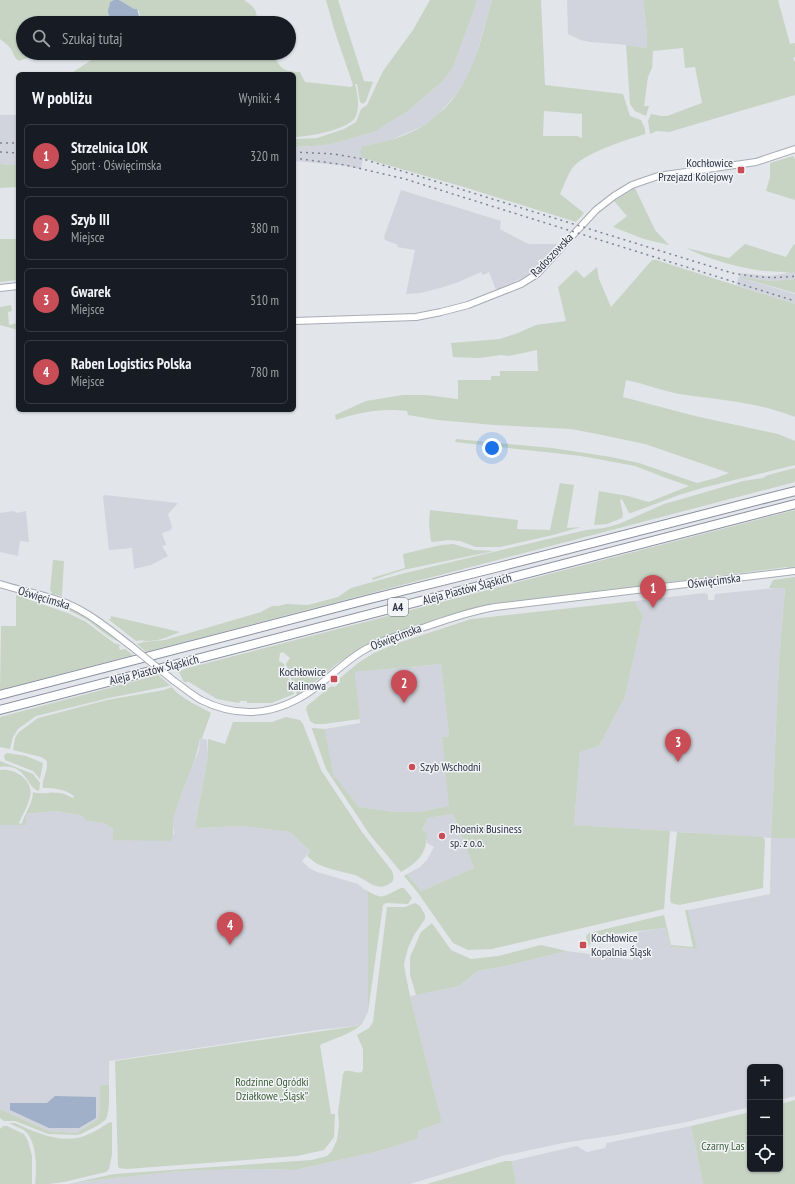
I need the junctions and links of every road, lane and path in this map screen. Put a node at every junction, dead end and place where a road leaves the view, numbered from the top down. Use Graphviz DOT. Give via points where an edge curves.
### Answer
graph roads {
  1 [pos="795,149"];
  2 [pos="16,286"];
  3 [pos="0,288"];
  4 [pos="296,321"];
  5 [pos="795,491"];
  6 [pos="795,504"];
  7 [pos="795,571"];
  8 [pos="0,584"];
  9 [pos="0,695"];
  10 [pos="0,710"];
  1 -- 4 [label="street, Radoszowska" via="756,162 658,176 632,185 592,213 537,274 516,286 468,305 416,316"];
  2 -- 3 [label="street"];
  5 -- 9 [label="highway, Aleja Piastów Śląskich / A4"];
  6 -- 10 [label="highway, Aleja Piastów Śląskich / A4"];
  7 -- 8 [label="street, Oświęcimska, bridge" via="495,607 472,612 375,644 350,659 297,699 275,708 248,713 222,708 200,699 97,621 72,606"];
}
